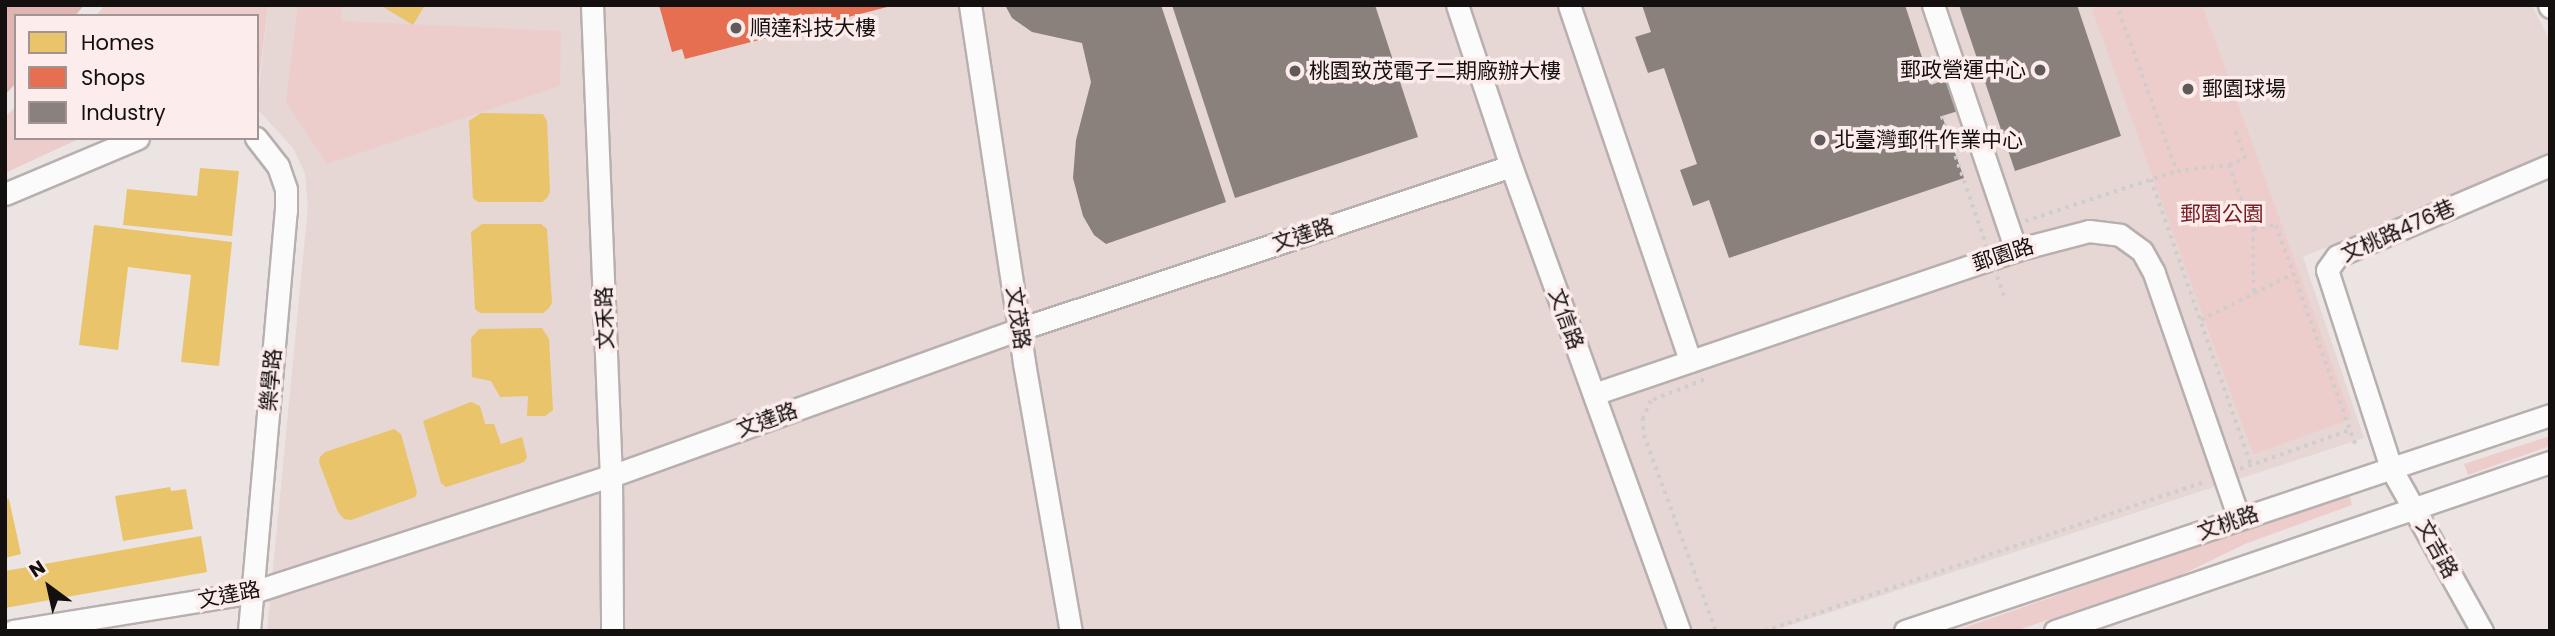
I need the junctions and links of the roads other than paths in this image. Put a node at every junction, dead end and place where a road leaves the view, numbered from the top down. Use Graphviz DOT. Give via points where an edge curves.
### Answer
graph roads {
  1 [pos="592,5"];
  2 [pos="970,5"];
  3 [pos="1457,5"];
  4 [pos="1569,5"];
  5 [pos="1933,5"];
  6 [pos="133,140"];
  7 [pos="258,140"];
  8 [pos="2550,165"];
  9 [pos="1511,166"];
  10 [pos="5,194"];
  11 [pos="2016,250"];
  12 [pos="1020,329"];
  13 [pos="1690,361"];
  14 [pos="1594,394"];
  15 [pos="2550,415"];
  16 [pos="2550,462"];
  17 [pos="2391,468"];
  18 [pos="611,476"];
  19 [pos="2414,508"];
  20 [pos="2239,519"];
  21 [pos="253,593"];
  22 [pos="13,631"];
  23 [pos="249,631"];
  24 [pos="612,631"];
  25 [pos="1070,631"];
  26 [pos="1679,631"];
  27 [pos="1905,631"];
  28 [pos="2055,631"];
  29 [pos="2483,631"];
  1 -- 18 [label="street, 文禾路"];
  2 -- 12 [label="street, 文茂路"];
  3 -- 9 [label="street, 文信路"];
  4 -- 13 [label="street"];
  5 -- 11 [label="street"];
  6 -- 10 [label="street"];
  7 -- 21 [label="street, 樂學路" via="278,166 286,200"];
  8 -- 17 [label="street, 文桃路476巷" via="2330,262 2328,281"];
  9 -- 12 [label="street, 文達路"];
  9 -- 14 [label="street, 文信路"];
  11 -- 13 [label="street, 郵園路"];
  11 -- 20 [label="street, 郵園路" via="2089,231 2120,235 2142,251 2154,273"];
  12 -- 18 [label="street, 文達路"];
  12 -- 25 [label="street, 文茂路"];
  13 -- 14 [label="street, 郵園路"];
  14 -- 26 [label="street, 文信路"];
  15 -- 17 [label="street, 文桃路"];
  16 -- 19 [label="street"];
  17 -- 19 [label="street, 文吉路"];
  17 -- 20 [label="street, 文桃路"];
  18 -- 21 [label="street, 文達路"];
  18 -- 24 [label="street, 文禾路"];
  19 -- 28 [label="street"];
  19 -- 29 [label="street, 文吉路"];
  20 -- 27 [label="street, 文桃路"];
  21 -- 22 [label="street, 文達路"];
  21 -- 23 [label="street, 樂學路"];
}
